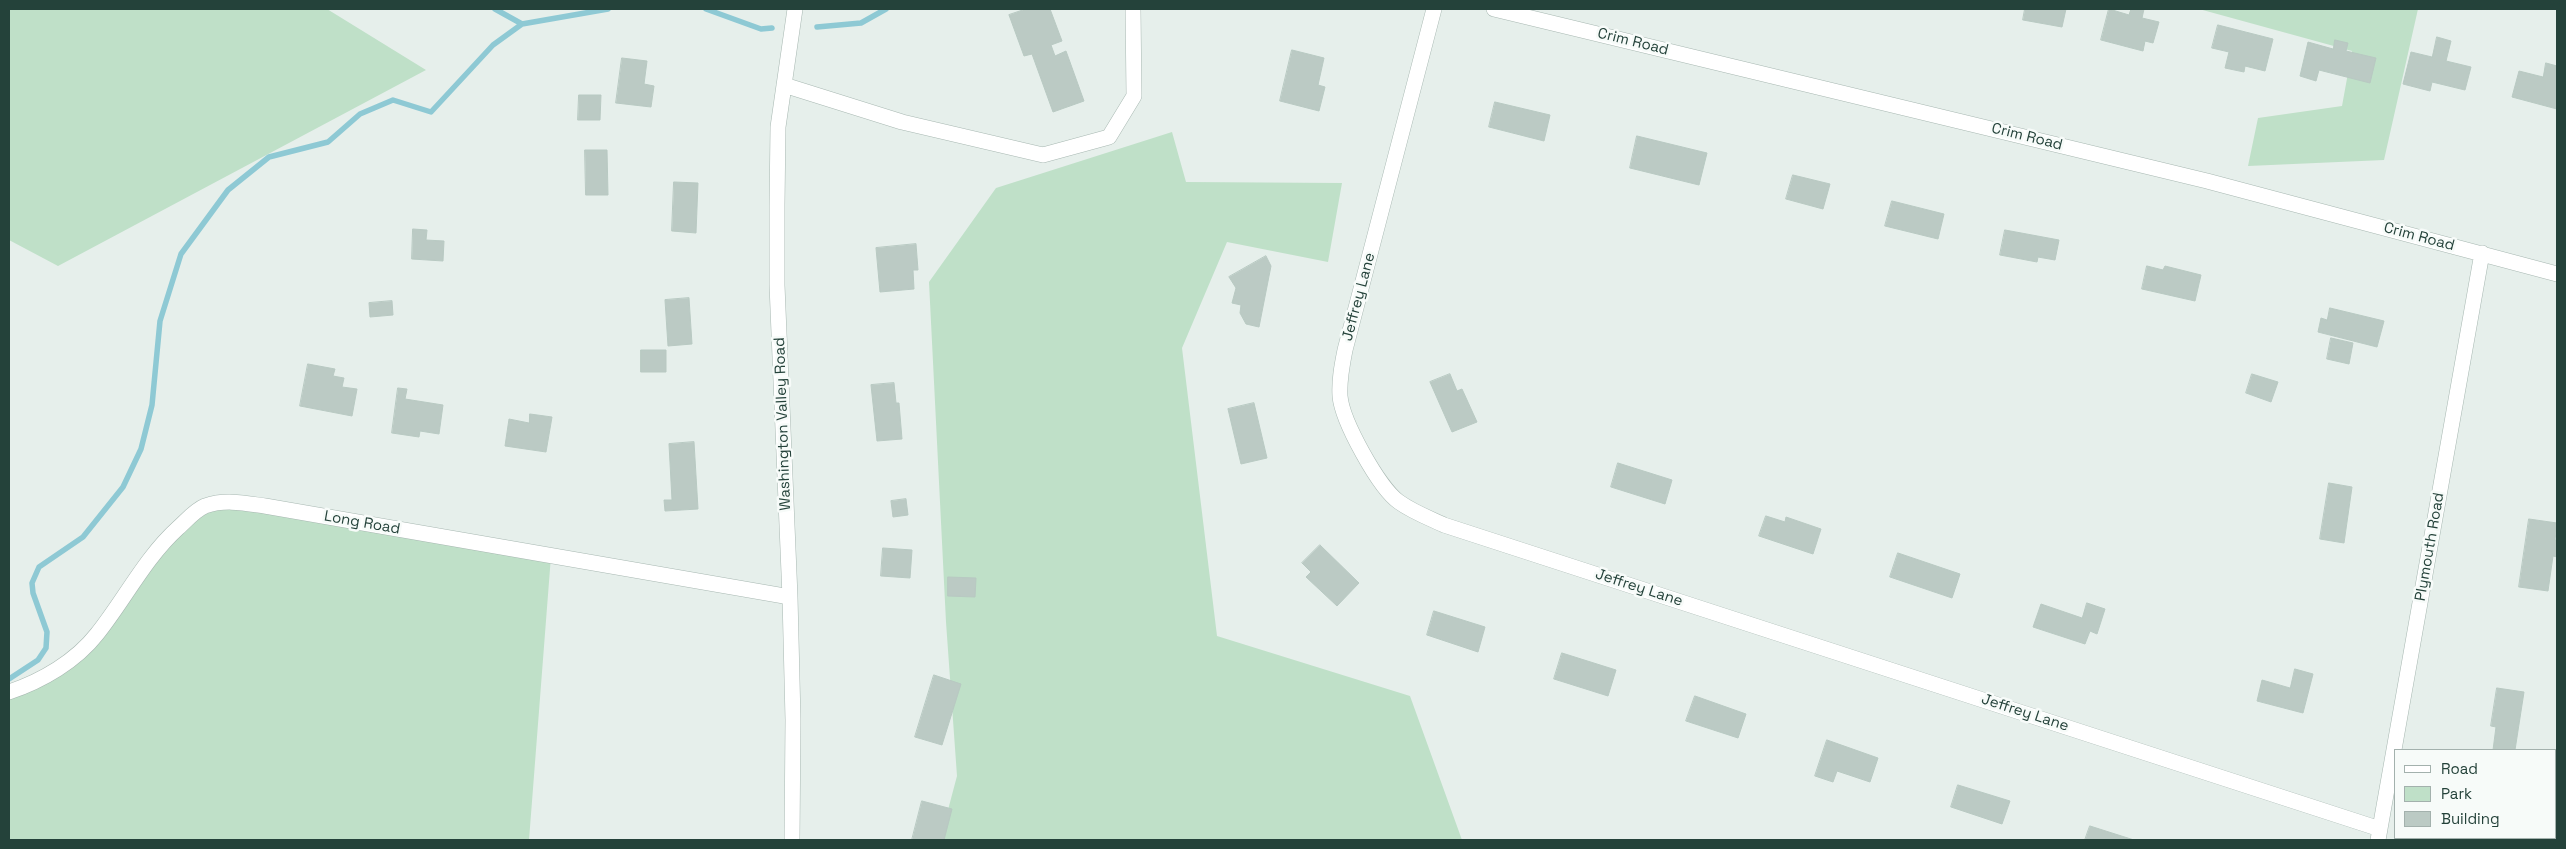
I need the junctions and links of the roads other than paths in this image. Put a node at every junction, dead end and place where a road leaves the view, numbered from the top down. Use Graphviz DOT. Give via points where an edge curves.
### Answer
graph roads {
  1 [pos="795,9"];
  2 [pos="1133,9"];
  3 [pos="1434,9"];
  4 [pos="1494,9"];
  5 [pos="784,84"];
  6 [pos="2482,253"];
  7 [pos="2557,274"];
  8 [pos="790,597"];
  9 [pos="9,692"];
  10 [pos="2394,749"];
  11 [pos="2394,750"];
  12 [pos="2379,835"];
  13 [pos="792,840"];
  1 -- 5 [label="street, Washington Valley Road"];
  2 -- 5 [label="street" via="1134,96 1109,137 1043,155 902,122"];
  3 -- 12 [label="street, Jeffrey Lane" via="1340,379 1340,398 1346,421 1383,486 1398,502 1444,524"];
  4 -- 6 [label="street, Crim Road" via="2199,178"];
  5 -- 8 [label="street, Washington Valley Road" via="778,127 777,284"];
  6 -- 7 [label="street, Crim Road"];
  6 -- 10 [label="street, Plymouth Road"];
  8 -- 9 [label="street, Long Road" via="221,501 202,507 170,535 96,635 65,665"];
  8 -- 13 [label="street, Washington Valley Road"];
  11 -- 12 [label="street, Plymouth Road"];
}
